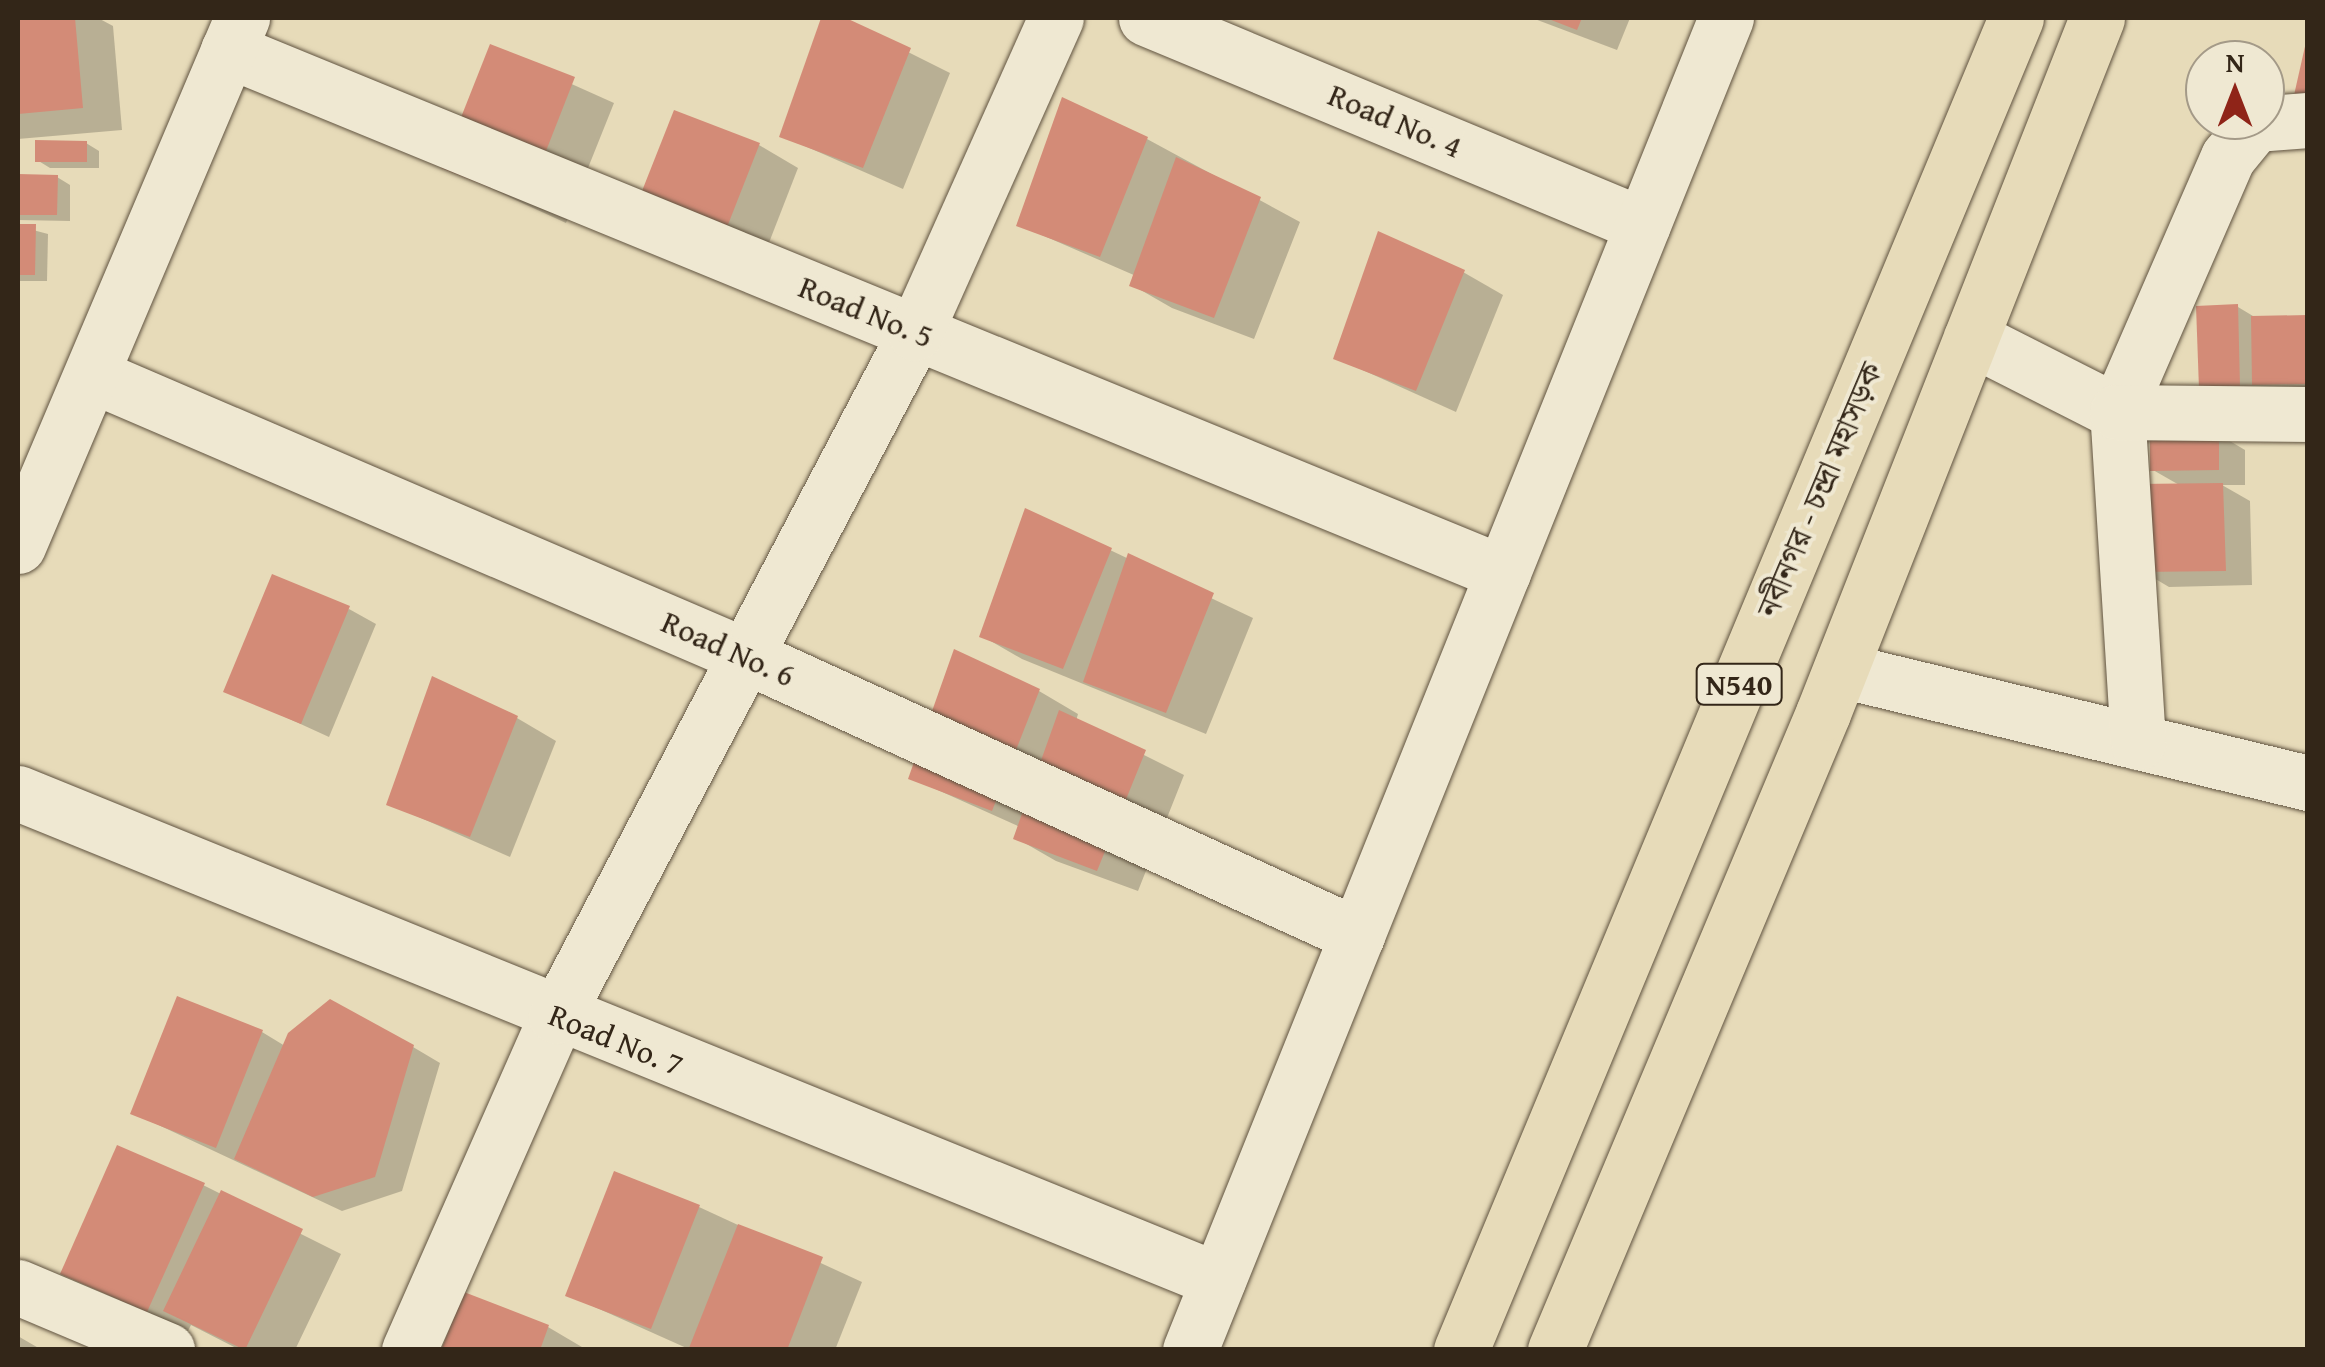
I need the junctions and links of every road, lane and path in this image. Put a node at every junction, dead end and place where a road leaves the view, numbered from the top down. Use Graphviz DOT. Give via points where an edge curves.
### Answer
graph roads {
  1 [pos="1056,18"];
  2 [pos="1146,18"];
  3 [pos="1726,18"];
  4 [pos="2016,18"];
  5 [pos="2098,18"];
  6 [pos="236,34"];
  7 [pos="2308,120"];
  8 [pos="1643,225"];
  9 [pos="915,333"];
  10 [pos="1971,338"];
  11 [pos="94,376"];
  12 [pos="2117,412"];
  13 [pos="2308,414"];
  14 [pos="18,546"];
  15 [pos="1503,573"];
  16 [pos="746,656"];
  17 [pos="1840,670"];
  18 [pos="2138,742"];
  19 [pos="2308,783"];
  20 [pos="18,793"];
  21 [pos="1357,934"];
  22 [pos="556,1016"];
  23 [pos="1218,1280"];
  24 [pos="18,1287"];
  25 [pos="166,1350"];
  26 [pos="408,1350"];
  27 [pos="1190,1350"];
  28 [pos="1461,1350"];
  29 [pos="1555,1350"];
  1 -- 9 [label="street"];
  2 -- 8 [label="street, Road No. 4"];
  3 -- 8 [label="street"];
  4 -- 28 [label="highway, নবীনগর - চন্দ্রা মহাসড়ক / N540"];
  5 -- 10 [label="highway, N540"];
  6 -- 9 [label="street, Road No. 5"];
  6 -- 11 [label="street"];
  7 -- 12 [label="street" via="2254,124 2228,157"];
  8 -- 15 [label="street"];
  9 -- 15 [label="street, Road No. 5"];
  9 -- 16 [label="street"];
  10 -- 12 [label="street"];
  10 -- 17 [label="highway, N540"];
  11 -- 14 [label="street"];
  11 -- 16 [label="street, Road No. 6"];
  12 -- 13 [label="street"];
  12 -- 18 [label="street"];
  15 -- 21 [label="street"];
  16 -- 21 [label="street, Road No. 6"];
  16 -- 22 [label="street"];
  17 -- 18 [label="street"];
  17 -- 29 [label="highway, N540"];
  18 -- 19 [label="street"];
  20 -- 22 [label="street, Road No. 7"];
  21 -- 23 [label="street"];
  22 -- 23 [label="street, Road No. 7"];
  22 -- 26 [label="street"];
  23 -- 27 [label="street"];
  24 -- 25 [label="street"];
}
